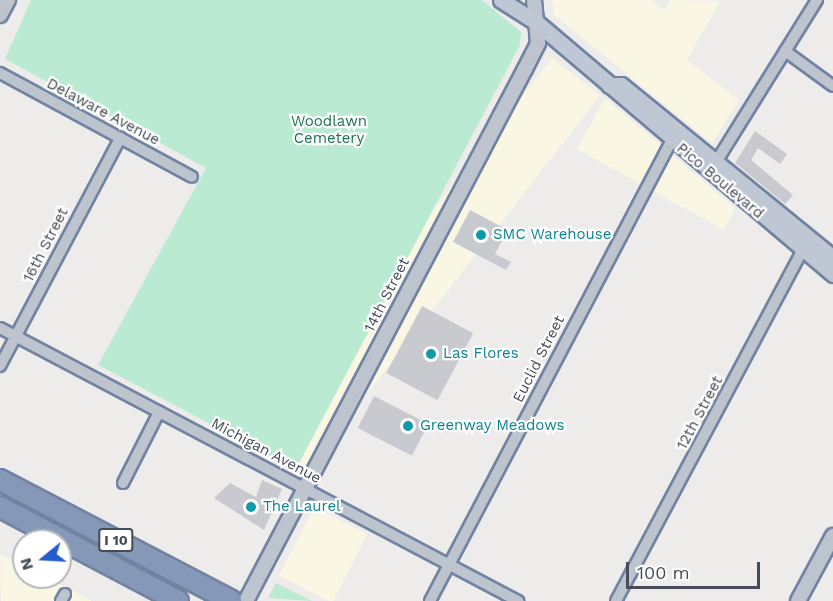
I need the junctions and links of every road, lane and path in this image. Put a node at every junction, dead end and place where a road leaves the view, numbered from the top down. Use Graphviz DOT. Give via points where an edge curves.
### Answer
graph roads {
  1 [pos="8,0"];
  2 [pos="501,0"];
  3 [pos="517,0"];
  4 [pos="534,0"];
  5 [pos="817,0"];
  6 [pos="0,15"];
  7 [pos="536,22"];
  8 [pos="785,51"];
  9 [pos="0,74"];
  10 [pos="833,86"];
  11 [pos="673,136"];
  12 [pos="120,138"];
  13 [pos="713,168"];
  14 [pos="192,177"];
  15 [pos="806,244"];
  16 [pos="833,258"];
  17 [pos="833,274"];
  18 [pos="0,328"];
  19 [pos="16,337"];
  20 [pos="0,366"];
  21 [pos="159,412"];
  22 [pos="0,480"];
  23 [pos="123,483"];
  24 [pos="306,489"];
  25 [pos="0,507"];
  26 [pos="833,536"];
  27 [pos="449,565"];
  28 [pos="178,601"];
  29 [pos="231,601"];
  30 [pos="246,601"];
  31 [pos="430,601"];
  32 [pos="518,601"];
  33 [pos="616,601"];
  34 [pos="798,601"];
  1 -- 6 [label="street"];
  2 -- 7 [label="main road, Pico Boulevard"];
  3 -- 7 [label="main road, Pico Boulevard"];
  4 -- 7 [label="street, 14th Street"];
  5 -- 8 [label="street"];
  7 -- 11 [label="main road, Pico Boulevard"];
  7 -- 24 [label="street, 14th Street" via="537,43 525,69"];
  8 -- 10 [label="street"];
  8 -- 13 [label="street"];
  9 -- 12 [label="street, Delaware Avenue"];
  11 -- 13 [label="main road, Pico Boulevard"];
  11 -- 27 [label="street, Euclid Street"];
  12 -- 14 [label="street, Delaware Avenue"];
  12 -- 19 [label="street, 16th Street"];
  13 -- 15 [label="main road, Pico Boulevard"];
  15 -- 16 [label="main road, Pico Boulevard"];
  15 -- 17 [label="main road, Pico Boulevard"];
  15 -- 33 [label="street, 12th Street"];
  18 -- 19 [label="street, Michigan Avenue"];
  19 -- 20 [label="street, 16th Street"];
  19 -- 21 [label="street, Michigan Avenue"];
  21 -- 23 [label="street"];
  21 -- 24 [label="street, Michigan Avenue"];
  22 -- 29 [label="highway, I 10"];
  24 -- 27 [label="street, Michigan Avenue"];
  24 -- 30 [label="street, 14th Street"];
  25 -- 28 [label="highway, I 10"];
  26 -- 34 [label="street"];
  27 -- 31 [label="street, Euclid Street"];
  27 -- 32 [label="street, Michigan Avenue"];
}
